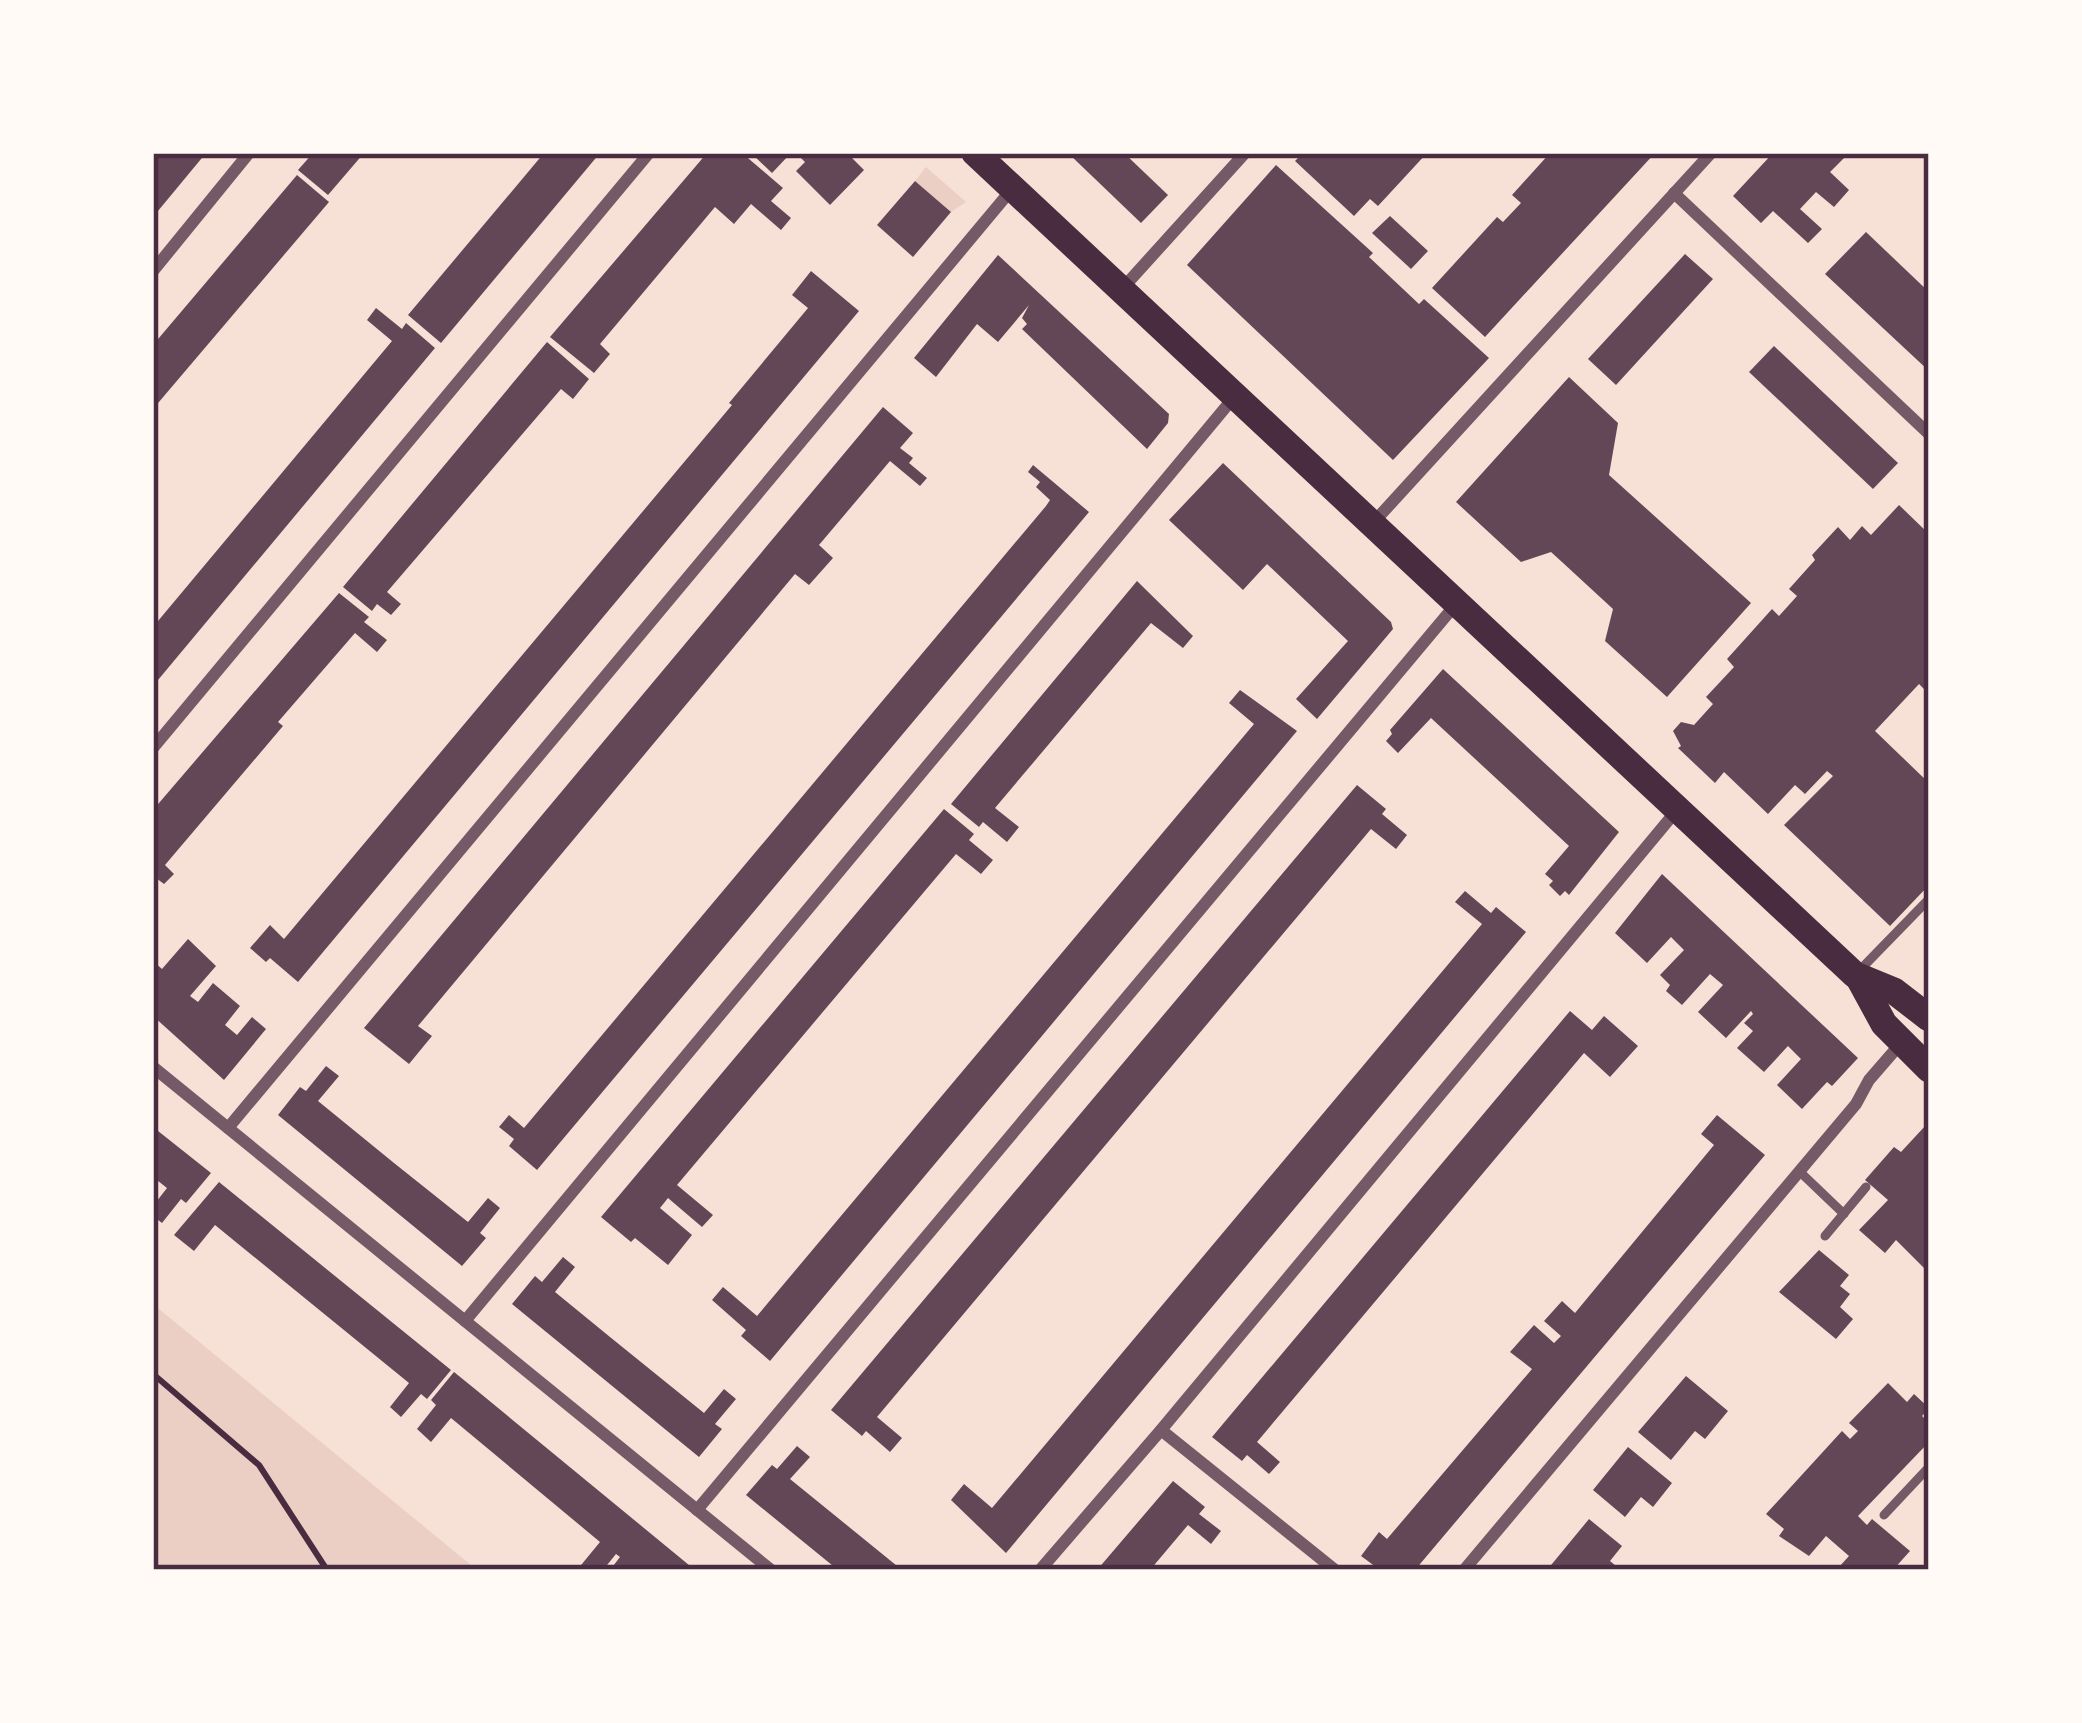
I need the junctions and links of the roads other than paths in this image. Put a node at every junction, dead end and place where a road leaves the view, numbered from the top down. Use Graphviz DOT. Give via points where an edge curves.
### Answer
graph roads {
  1 [pos="249,153"];
  2 [pos="649,153"];
  3 [pos="975,153"];
  4 [pos="1245,153"];
  5 [pos="1711,153"];
  6 [pos="1013,188"];
  7 [pos="1674,193"];
  8 [pos="153,271"];
  9 [pos="1122,290"];
  10 [pos="1235,395"];
  11 [pos="1929,434"];
  12 [pos="1372,524"];
  13 [pos="1456,603"];
  14 [pos="153,748"];
  15 [pos="1678,810"];
  16 [pos="1929,899"];
  17 [pos="1857,978"];
  18 [pos="1929,1018"];
  19 [pos="1902,1042"];
  20 [pos="153,1067"];
  21 [pos="1929,1069"];
  22 [pos="228,1128"];
  23 [pos="1799,1171"];
  24 [pos="1867,1187"];
  25 [pos="1844,1214"];
  26 [pos="1825,1236"];
  27 [pos="465,1321"];
  28 [pos="1162,1430"];
  29 [pos="1929,1467"];
  30 [pos="698,1510"];
  31 [pos="1884,1515"];
  32 [pos="771,1570"];
  33 [pos="1040,1570"];
  34 [pos="1335,1570"];
  35 [pos="1464,1570"];
  1 -- 8 [label="street"];
  2 -- 14 [label="street"];
  3 -- 6 [label="main road"];
  4 -- 9 [label="street"];
  5 -- 7 [label="street"];
  6 -- 9 [label="main road"];
  6 -- 22 [label="street"];
  7 -- 11 [label="street"];
  7 -- 12 [label="street"];
  9 -- 10 [label="main road"];
  10 -- 12 [label="main road"];
  10 -- 27 [label="street"];
  12 -- 13 [label="main road"];
  13 -- 15 [label="main road"];
  13 -- 30 [label="street"];
  15 -- 17 [label="main road"];
  15 -- 28 [label="street"];
  16 -- 17 [label="lane"];
  17 -- 18 [label="main road" via="1894,991"];
  17 -- 19 [label="main road"];
  19 -- 21 [label="main road"];
  19 -- 23 [label="street"];
  20 -- 22 [label="street"];
  22 -- 27 [label="street"];
  23 -- 25 [label="lane"];
  23 -- 35 [label="street"];
  24 -- 25 [label="lane"];
  25 -- 26 [label="lane"];
  27 -- 30 [label="street"];
  28 -- 33 [label="street"];
  28 -- 34 [label="street"];
  29 -- 31 [label="lane"];
  30 -- 32 [label="street"];
}
